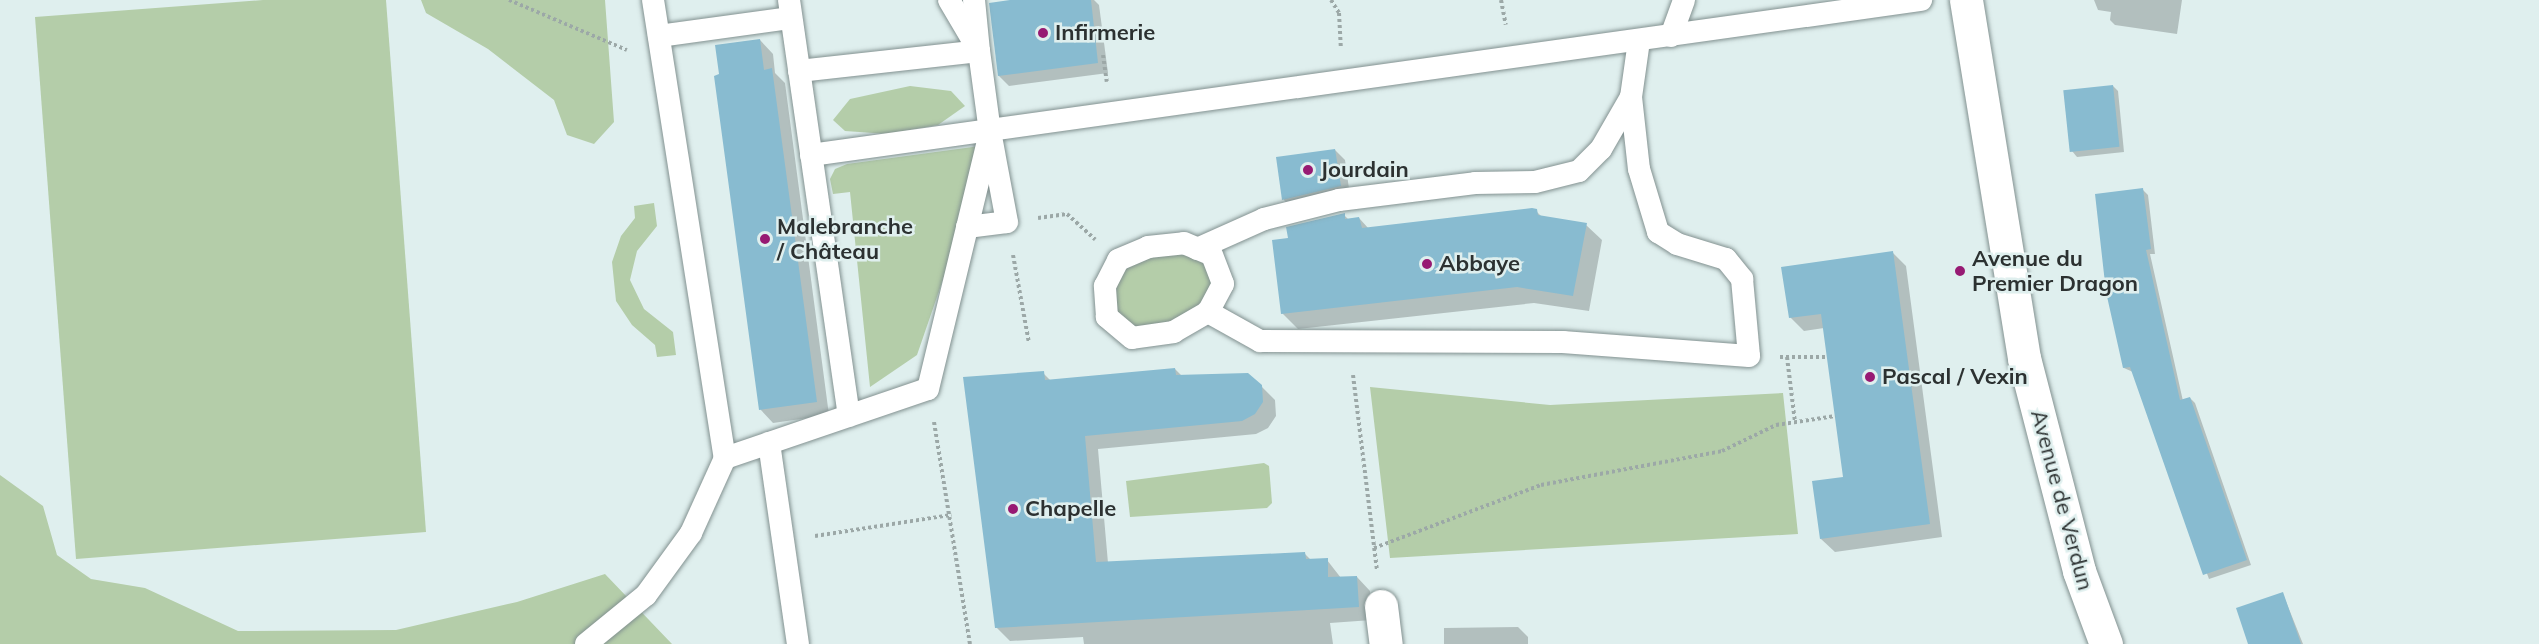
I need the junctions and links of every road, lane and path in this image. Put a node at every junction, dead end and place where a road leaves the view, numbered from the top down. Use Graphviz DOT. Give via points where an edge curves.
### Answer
graph roads {
  1 [pos="509,0"];
  2 [pos="653,0"];
  3 [pos="949,0"];
  4 [pos="974,0"];
  5 [pos="1331,0"];
  6 [pos="1684,0"];
  7 [pos="1921,0"];
  8 [pos="1966,0"];
  9 [pos="790,9"];
  10 [pos="659,36"];
  11 [pos="1671,36"];
  12 [pos="1639,41"];
  13 [pos="979,51"];
  14 [pos="664,65"];
  15 [pos="799,71"];
  16 [pos="1344,82"];
  17 [pos="1631,96"];
  18 [pos="990,132"];
  19 [pos="812,155"];
  20 [pos="1007,222"];
  21 [pos="967,227"];
  22 [pos="1197,249"];
  23 [pos="1118,260"];
  24 [pos="1208,312"];
  25 [pos="1029,343"];
  26 [pos="1349,344"];
  27 [pos="1749,356"];
  28 [pos="1787,357"];
  29 [pos="1827,357"];
  30 [pos="928,389"];
  31 [pos="849,416"];
  32 [pos="1835,416"];
  33 [pos="1795,422"];
  34 [pos="769,444"];
  35 [pos="725,458"];
  36 [pos="951,515"];
  37 [pos="783,541"];
  38 [pos="1374,548"];
  39 [pos="1381,606"];
  40 [pos="586,644"];
  41 [pos="798,644"];
  42 [pos="970,644"];
  43 [pos="1386,644"];
  44 [pos="2106,644"];
  1 -- 14 [label="path"];
  2 -- 10 [label="lane"];
  3 -- 13 [label="lane"];
  4 -- 13 [label="lane"];
  5 -- 16 [label="path" via="1339,13"];
  6 -- 11 [label="lane"];
  7 -- 11 [label="lane"];
  8 -- 44 [label="main road, Avenue de Verdun" via="2024,358 2079,570"];
  9 -- 10 [label="lane"];
  9 -- 15 [label="lane"];
  10 -- 14 [label="lane"];
  11 -- 12 [label="lane"];
  12 -- 16 [label="lane"];
  12 -- 17 [label="lane"];
  13 -- 15 [label="lane"];
  13 -- 18 [label="lane"];
  14 -- 35 [label="lane"];
  15 -- 19 [label="lane"];
  16 -- 18 [label="lane"];
  17 -- 22 [label="lane" via="1601,149 1579,171 1535,182 1475,183 1339,200 1264,219"];
  17 -- 27 [label="lane" via="1639,169 1658,232 1677,244 1726,259 1742,279"];
  18 -- 19 [label="lane"];
  18 -- 20 [label="lane"];
  18 -- 21 [label="lane"];
  19 -- 31 [label="lane"];
  20 -- 21 [label="lane"];
  20 -- 23 [label="path" via="1067,214"];
  20 -- 25 [label="path"];
  21 -- 30 [label="lane"];
  22 -- 23 [label="lane" via="1184,243 1148,247"];
  22 -- 24 [label="lane" via="1212,255 1223,284"];
  23 -- 24 [label="lane" via="1105,286 1107,316 1132,338 1174,332"];
  24 -- 26 [label="lane" via="1260,341"];
  26 -- 27 [label="lane" via="1563,342"];
  26 -- 38 [label="path"];
  27 -- 28 [label="path"];
  28 -- 29 [label="path"];
  28 -- 33 [label="path"];
  30 -- 31 [label="lane"];
  30 -- 36 [label="path"];
  31 -- 34 [label="lane"];
  32 -- 33 [label="path"];
  33 -- 38 [label="path" via="1776,425 1722,451 1540,485"];
  34 -- 35 [label="lane"];
  34 -- 37 [label="lane"];
  35 -- 40 [label="lane" via="691,533 646,595"];
  36 -- 37 [label="path"];
  36 -- 42 [label="path"];
  37 -- 41 [label="lane"];
  38 -- 39 [label="path"];
  39 -- 43 [label="main road"];
}
